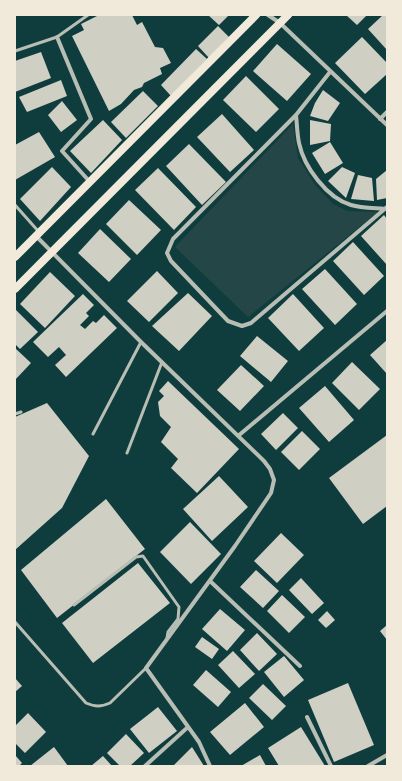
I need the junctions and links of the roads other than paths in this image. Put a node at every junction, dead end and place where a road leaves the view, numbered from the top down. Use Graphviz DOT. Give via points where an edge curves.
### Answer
graph roads {
  1 [pos="88,15"];
  2 [pos="256,15"];
  3 [pos="268,15"];
  4 [pos="288,15"];
  5 [pos="280,24"];
  6 [pos="57,36"];
  7 [pos="15,51"];
  8 [pos="330,72"];
  9 [pos="387,112"];
  10 [pos="296,115"];
  11 [pos="380,119"];
  12 [pos="387,125"];
  13 [pos="91,183"];
  14 [pos="15,206"];
  15 [pos="386,208"];
  16 [pos="38,235"];
  17 [pos="51,251"];
  18 [pos="15,257"];
  19 [pos="15,289"];
  20 [pos="387,311"];
  21 [pos="141,342"];
  22 [pos="162,362"];
  23 [pos="21,412"];
  24 [pos="15,414"];
  25 [pos="93,434"];
  26 [pos="238,436"];
  27 [pos="127,453"];
  28 [pos="210,581"];
  29 [pos="74,605"];
  30 [pos="15,622"];
  31 [pos="167,640"];
  32 [pos="300,666"];
  33 [pos="146,668"];
  34 [pos="307,717"];
  35 [pos="188,727"];
  36 [pos="387,755"];
  37 [pos="376,764"];
  38 [pos="145,766"];
  39 [pos="210,766"];
  40 [pos="332,766"];
  41 [pos="368,766"];
  1 -- 6 [label="lane"];
  2 -- 13 [label="main road"];
  3 -- 5 [label="street"];
  4 -- 5 [label="main road"];
  5 -- 8 [label="street"];
  5 -- 17 [label="main road"];
  6 -- 7 [label="lane"];
  6 -- 13 [label="street" via="91,119 62,150"];
  8 -- 10 [label="street"];
  8 -- 11 [label="street"];
  9 -- 11 [label="street"];
  10 -- 15 [label="street" via="299,144 307,164 324,187 335,197 351,205"];
  10 -- 15 [label="street" via="172,239 167,253 171,261 228,321 242,326 251,323"];
  11 -- 12 [label="street"];
  13 -- 16 [label="main road"];
  14 -- 16 [label="lane"];
  16 -- 17 [label="street"];
  16 -- 18 [label="main road"];
  17 -- 19 [label="main road"];
  17 -- 21 [label="street"];
  20 -- 26 [label="street"];
  21 -- 22 [label="street"];
  21 -- 25 [label="lane"];
  22 -- 26 [label="street"];
  22 -- 27 [label="lane"];
  23 -- 24 [label="lane"];
  26 -- 28 [label="street" via="264,461 274,480 271,492"];
  28 -- 31 [label="street"];
  28 -- 32 [label="street"];
  29 -- 31 [label="lane" via="136,557 143,556 179,607 178,619 168,632"];
  30 -- 33 [label="lane" via="86,703 94,706 110,703"];
  31 -- 33 [label="street"];
  33 -- 35 [label="street"];
  34 -- 40 [label="street"];
  35 -- 38 [label="street"];
  35 -- 39 [label="street" via="199,742"];
  36 -- 37 [label="street"];
  37 -- 41 [label="street"];
}
